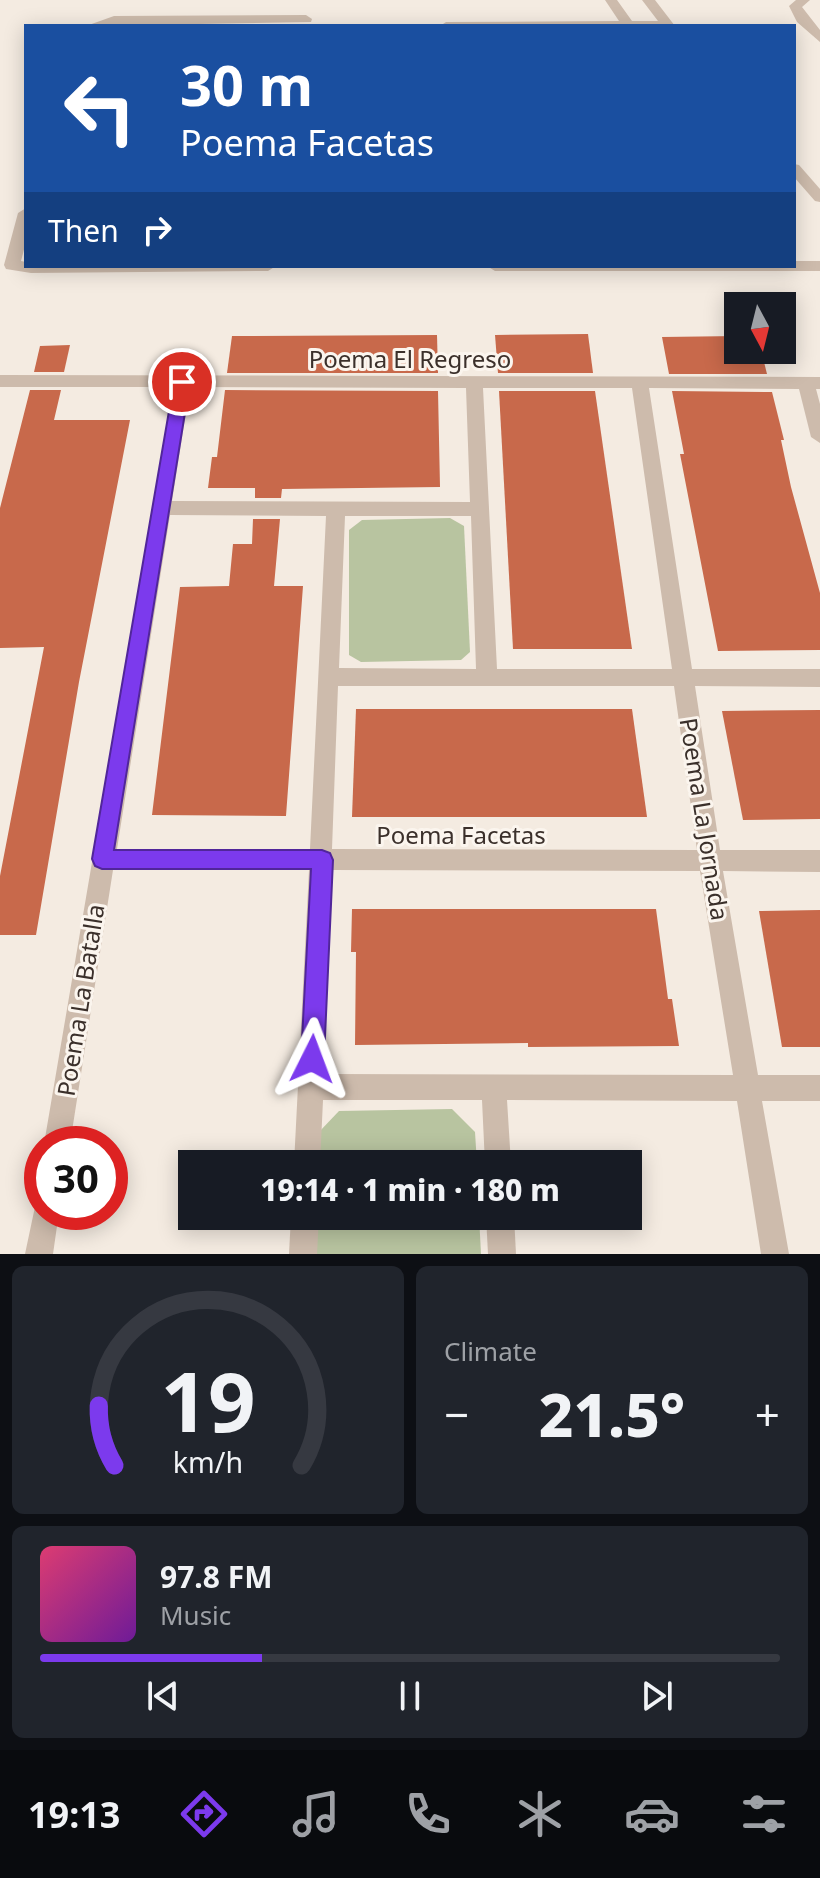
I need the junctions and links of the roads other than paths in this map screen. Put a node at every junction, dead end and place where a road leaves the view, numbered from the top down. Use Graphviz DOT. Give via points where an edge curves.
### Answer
graph roads {
  1 [pos="269,0"];
  2 [pos="308,0"];
  3 [pos="611,0"];
  4 [pos="648,0"];
  5 [pos="804,0"];
  6 [pos="266,20"];
  7 [pos="216,23"];
  8 [pos="305,23"];
  9 [pos="96,24"];
  10 [pos="628,24"];
  11 [pos="666,24"];
  12 [pos="820,38"];
  13 [pos="796,173"];
  14 [pos="820,198"];
  15 [pos="24,220"];
  16 [pos="796,266"];
  17 [pos="820,266"];
  18 [pos="24,267"];
  19 [pos="0,381"];
  20 [pos="182,382"];
  21 [pos="474,382"];
  22 [pos="640,383"];
  23 [pos="813,383"];
  24 [pos="820,437"];
  25 [pos="161,508"];
  26 [pos="336,508"];
  27 [pos="479,509"];
  28 [pos="329,677"];
  29 [pos="487,677"];
  30 [pos="683,678"];
  31 [pos="820,678"];
  32 [pos="102,859"];
  33 [pos="322,860"];
  34 [pos="710,861"];
  35 [pos="820,861"];
  36 [pos="311,1087"];
  37 [pos="494,1087"];
  38 [pos="748,1087"];
  39 [pos="820,1088"];
  40 [pos="60,1126"];
  41 [pos="308,1150"];
  42 [pos="497,1150"];
  43 [pos="43,1230"];
  44 [pos="304,1230"];
  45 [pos="501,1230"];
  46 [pos="39,1254"];
  47 [pos="303,1254"];
  48 [pos="502,1254"];
  49 [pos="775,1254"];
  1 -- 6 [label="street"];
  2 -- 8 [label="street"];
  3 -- 10 [label="street"];
  4 -- 11 [label="street"];
  5 -- 12 [label="street" via="795,6"];
  6 -- 7 [label="street"];
  6 -- 8 [label="street"];
  7 -- 9 [label="street"];
  13 -- 14 [label="street"];
  15 -- 18 [label="street" via="12,265"];
  16 -- 17 [label="street"];
  19 -- 20 [label="street, Poema El Regreso"];
  20 -- 21 [label="street, Poema El Regreso"];
  20 -- 25 [label="street, Poema La Batalla"];
  21 -- 22 [label="street, Poema El Regreso"];
  21 -- 27 [label="street"];
  22 -- 23 [label="street, Poema El Regreso"];
  22 -- 30 [label="street, Poema La Jornada"];
  23 -- 24 [label="street"];
  25 -- 26 [label="street"];
  25 -- 32 [label="street, Poema La Batalla"];
  26 -- 27 [label="street"];
  26 -- 28 [label="street"];
  27 -- 29 [label="street"];
  28 -- 29 [label="street"];
  28 -- 33 [label="street"];
  29 -- 30 [label="street"];
  30 -- 31 [label="street"];
  30 -- 34 [label="street, Poema La Jornada"];
  32 -- 33 [label="street, Poema Facetas"];
  32 -- 40 [label="street, Poema La Batalla"];
  33 -- 34 [label="street, Poema Facetas"];
  33 -- 36 [label="street"];
  34 -- 35 [label="street, Poema Facetas"];
  34 -- 38 [label="street, Poema La Jornada"];
  36 -- 37 [label="street"];
  36 -- 41 [label="street"];
  37 -- 38 [label="street"];
  37 -- 42 [label="street"];
  38 -- 39 [label="street"];
  38 -- 49 [label="street, Poema La Jornada"];
  43 -- 46 [label="street"];
  44 -- 47 [label="street"];
  45 -- 48 [label="street"];
}
